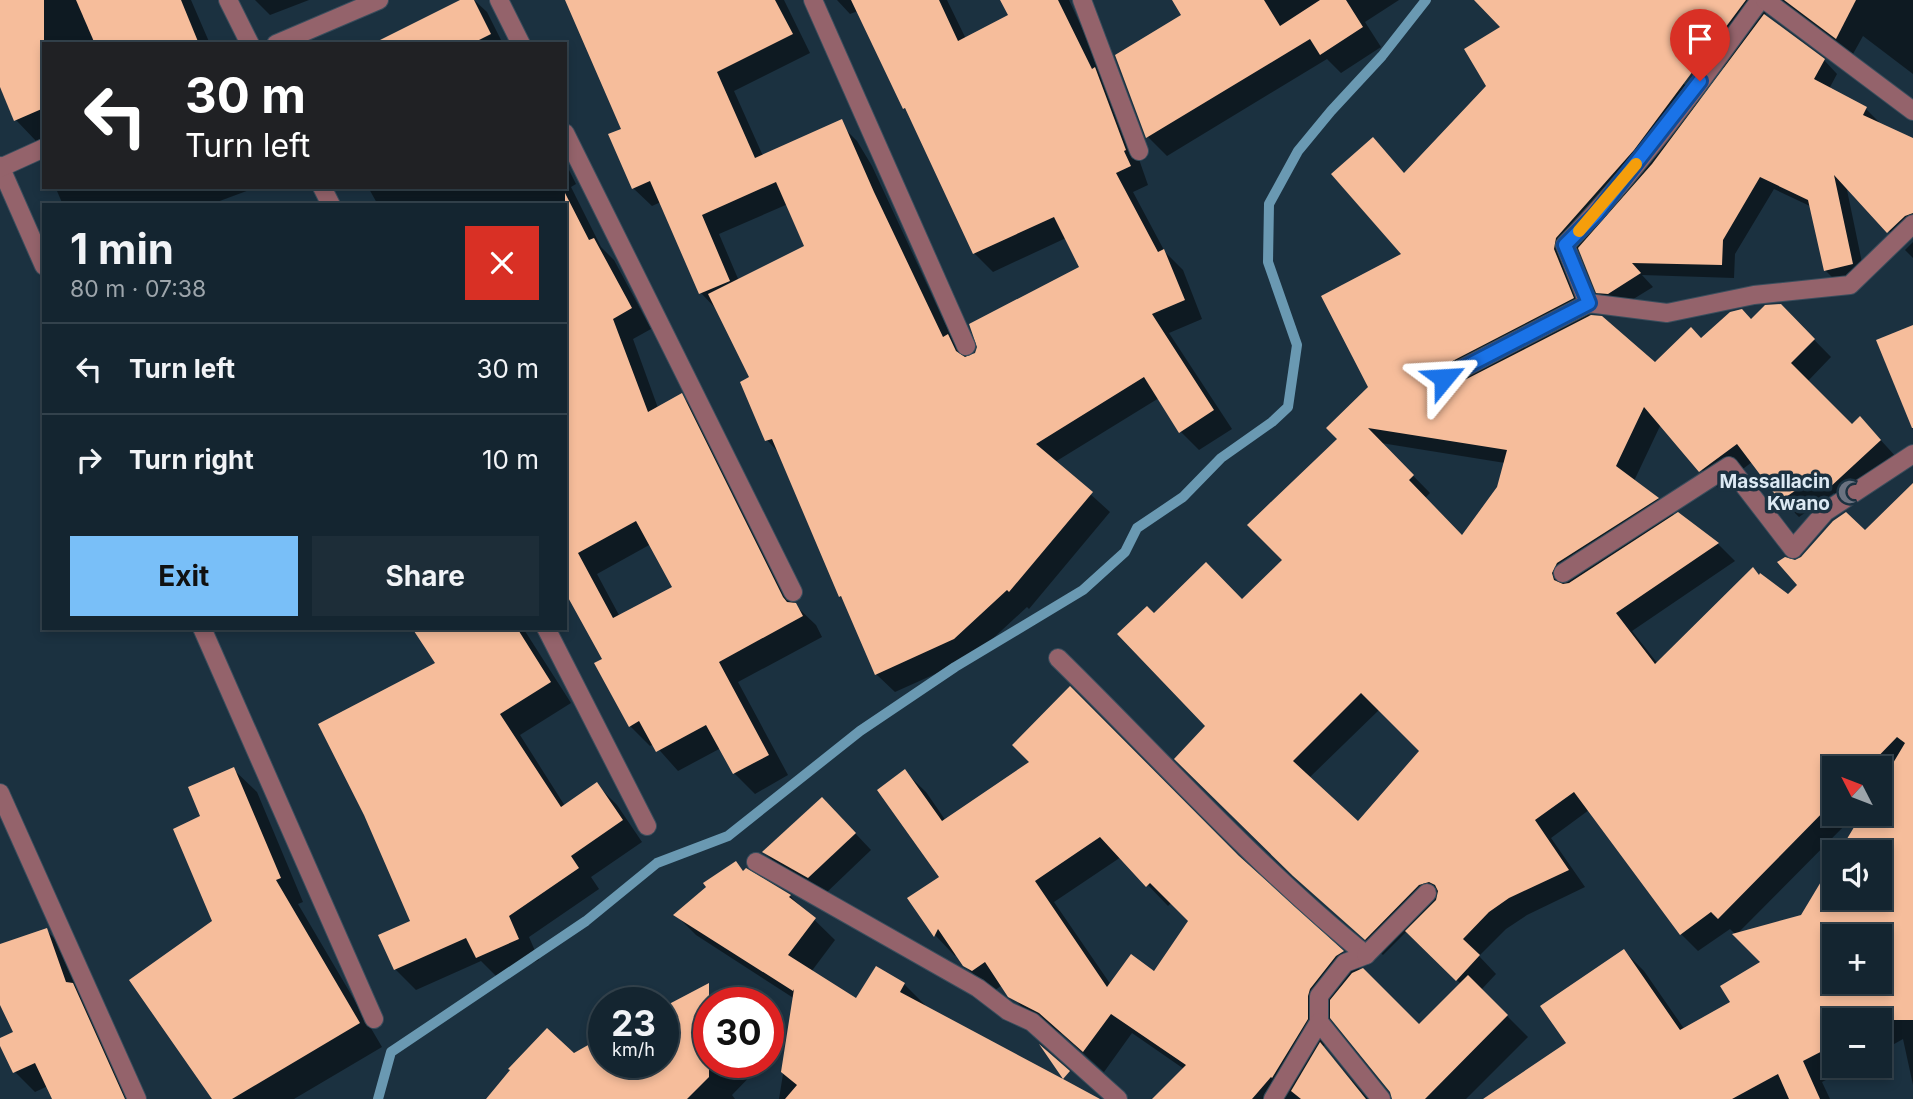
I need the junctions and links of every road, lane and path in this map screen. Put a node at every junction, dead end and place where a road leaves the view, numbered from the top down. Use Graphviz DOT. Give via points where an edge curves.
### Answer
graph roads {
  1 [pos="228,0"];
  2 [pos="379,0"];
  3 [pos="499,0"];
  4 [pos="813,0"];
  5 [pos="1082,0"];
  6 [pos="1763,0"];
  7 [pos="249,42"];
  8 [pos="281,42"];
  9 [pos="520,42"];
  10 [pos="1913,111"];
  11 [pos="567,137"];
  12 [pos="42,149"];
  13 [pos="1139,151"];
  14 [pos="0,167"];
  15 [pos="1913,224"];
  16 [pos="42,262"];
  17 [pos="1589,303"];
  18 [pos="966,346"];
  19 [pos="1444,378"];
  20 [pos="1913,454"];
  21 [pos="1563,573"];
  22 [pos="793,592"];
  23 [pos="203,630"];
  24 [pos="547,630"];
  25 [pos="1058,658"];
  26 [pos="0,793"];
  27 [pos="647,827"];
  28 [pos="756,862"];
  29 [pos="1427,893"];
  30 [pos="1366,955"];
  31 [pos="374,1019"];
  32 [pos="1319,1022"];
  33 [pos="137,1099"];
  34 [pos="1118,1099"];
  35 [pos="1273,1099"];
  36 [pos="1381,1099"];
  1 -- 7 [label="street"];
  2 -- 8 [label="street"];
  3 -- 9 [label="street"];
  4 -- 18 [label="street"];
  5 -- 13 [label="street"];
  6 -- 10 [label="street"];
  6 -- 17 [label="street" via="1596,214 1565,245"];
  11 -- 22 [label="street"];
  12 -- 14 [label="street"];
  14 -- 16 [label="street"];
  15 -- 17 [label="street" via="1850,285 1754,295 1667,313"];
  17 -- 19 [label="street"];
  20 -- 21 [label="street" via="1825,512 1793,549 1729,466"];
  23 -- 31 [label="street"];
  24 -- 27 [label="street"];
  25 -- 30 [label="street" via="1302,902"];
  26 -- 33 [label="street"];
  28 -- 34 [label="street" via="1032,1022"];
  29 -- 30 [label="street"];
  30 -- 32 [label="street" via="1345,963 1318,996"];
  32 -- 35 [label="street"];
  32 -- 36 [label="street"];
}
